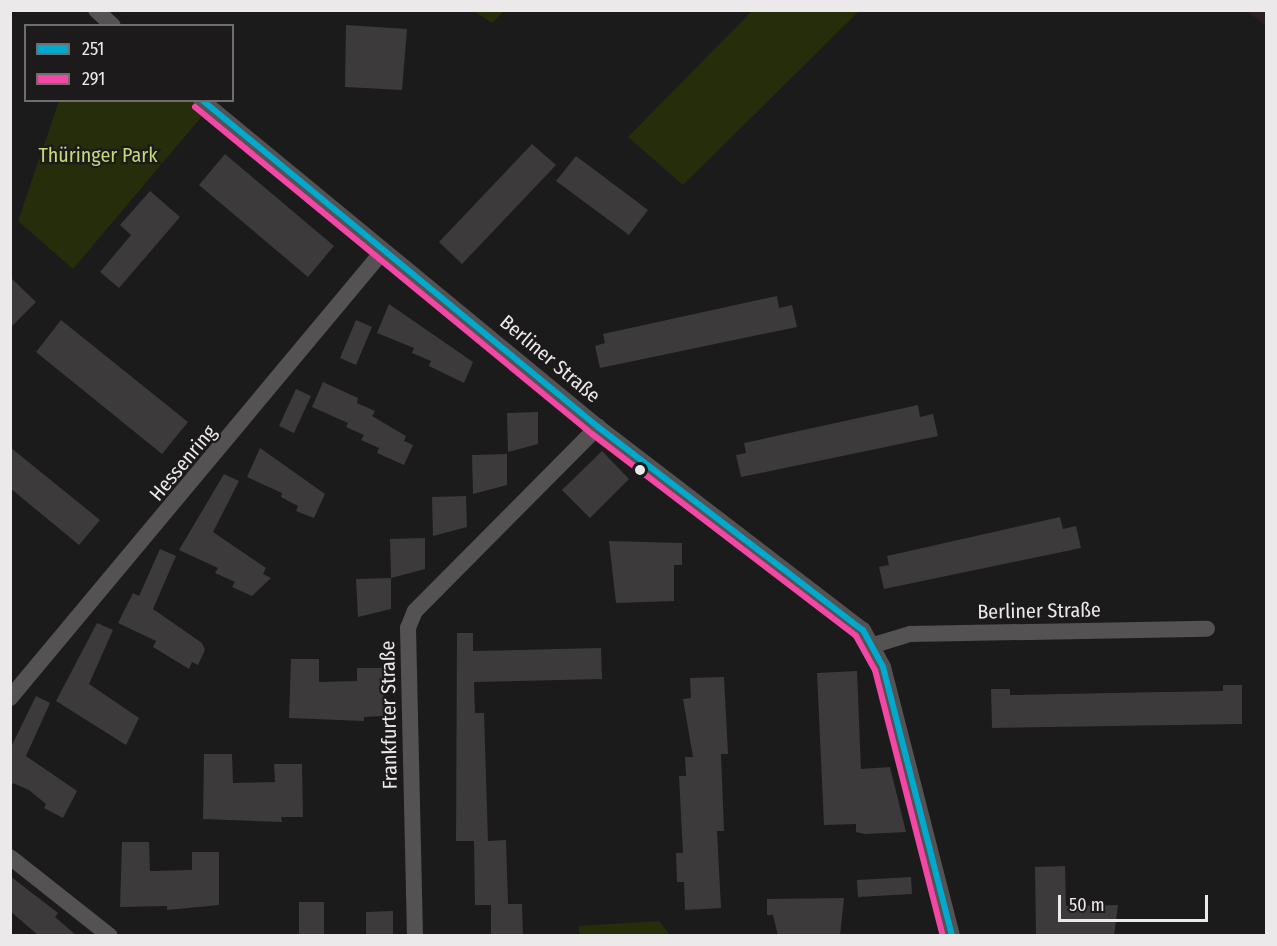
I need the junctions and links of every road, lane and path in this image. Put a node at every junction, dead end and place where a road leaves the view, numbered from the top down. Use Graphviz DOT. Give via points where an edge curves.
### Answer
graph roads {
  1 [pos="96,10"];
  2 [pos="111,24"];
  3 [pos="203,102"];
  4 [pos="383,251"];
  5 [pos="598,427"];
  6 [pos="1207,629"];
  7 [pos="874,645"];
  8 [pos="10,698"];
  9 [pos="10,857"];
  10 [pos="110,936"];
  11 [pos="416,936"];
  12 [pos="952,936"];
  1 -- 2 [label="street"];
  3 -- 4 [label="street, Berliner Straße"];
  4 -- 5 [label="street, Berliner Straße"];
  4 -- 8 [label="street, Hessenring"];
  5 -- 7 [label="street, Berliner Straße" via="847,614"];
  5 -- 11 [label="street, Frankfurter Straße" via="415,611 408,628"];
  6 -- 7 [label="street, Berliner Straße" via="910,634"];
  7 -- 12 [label="street, Berliner Straße"];
  9 -- 10 [label="street"];
}
